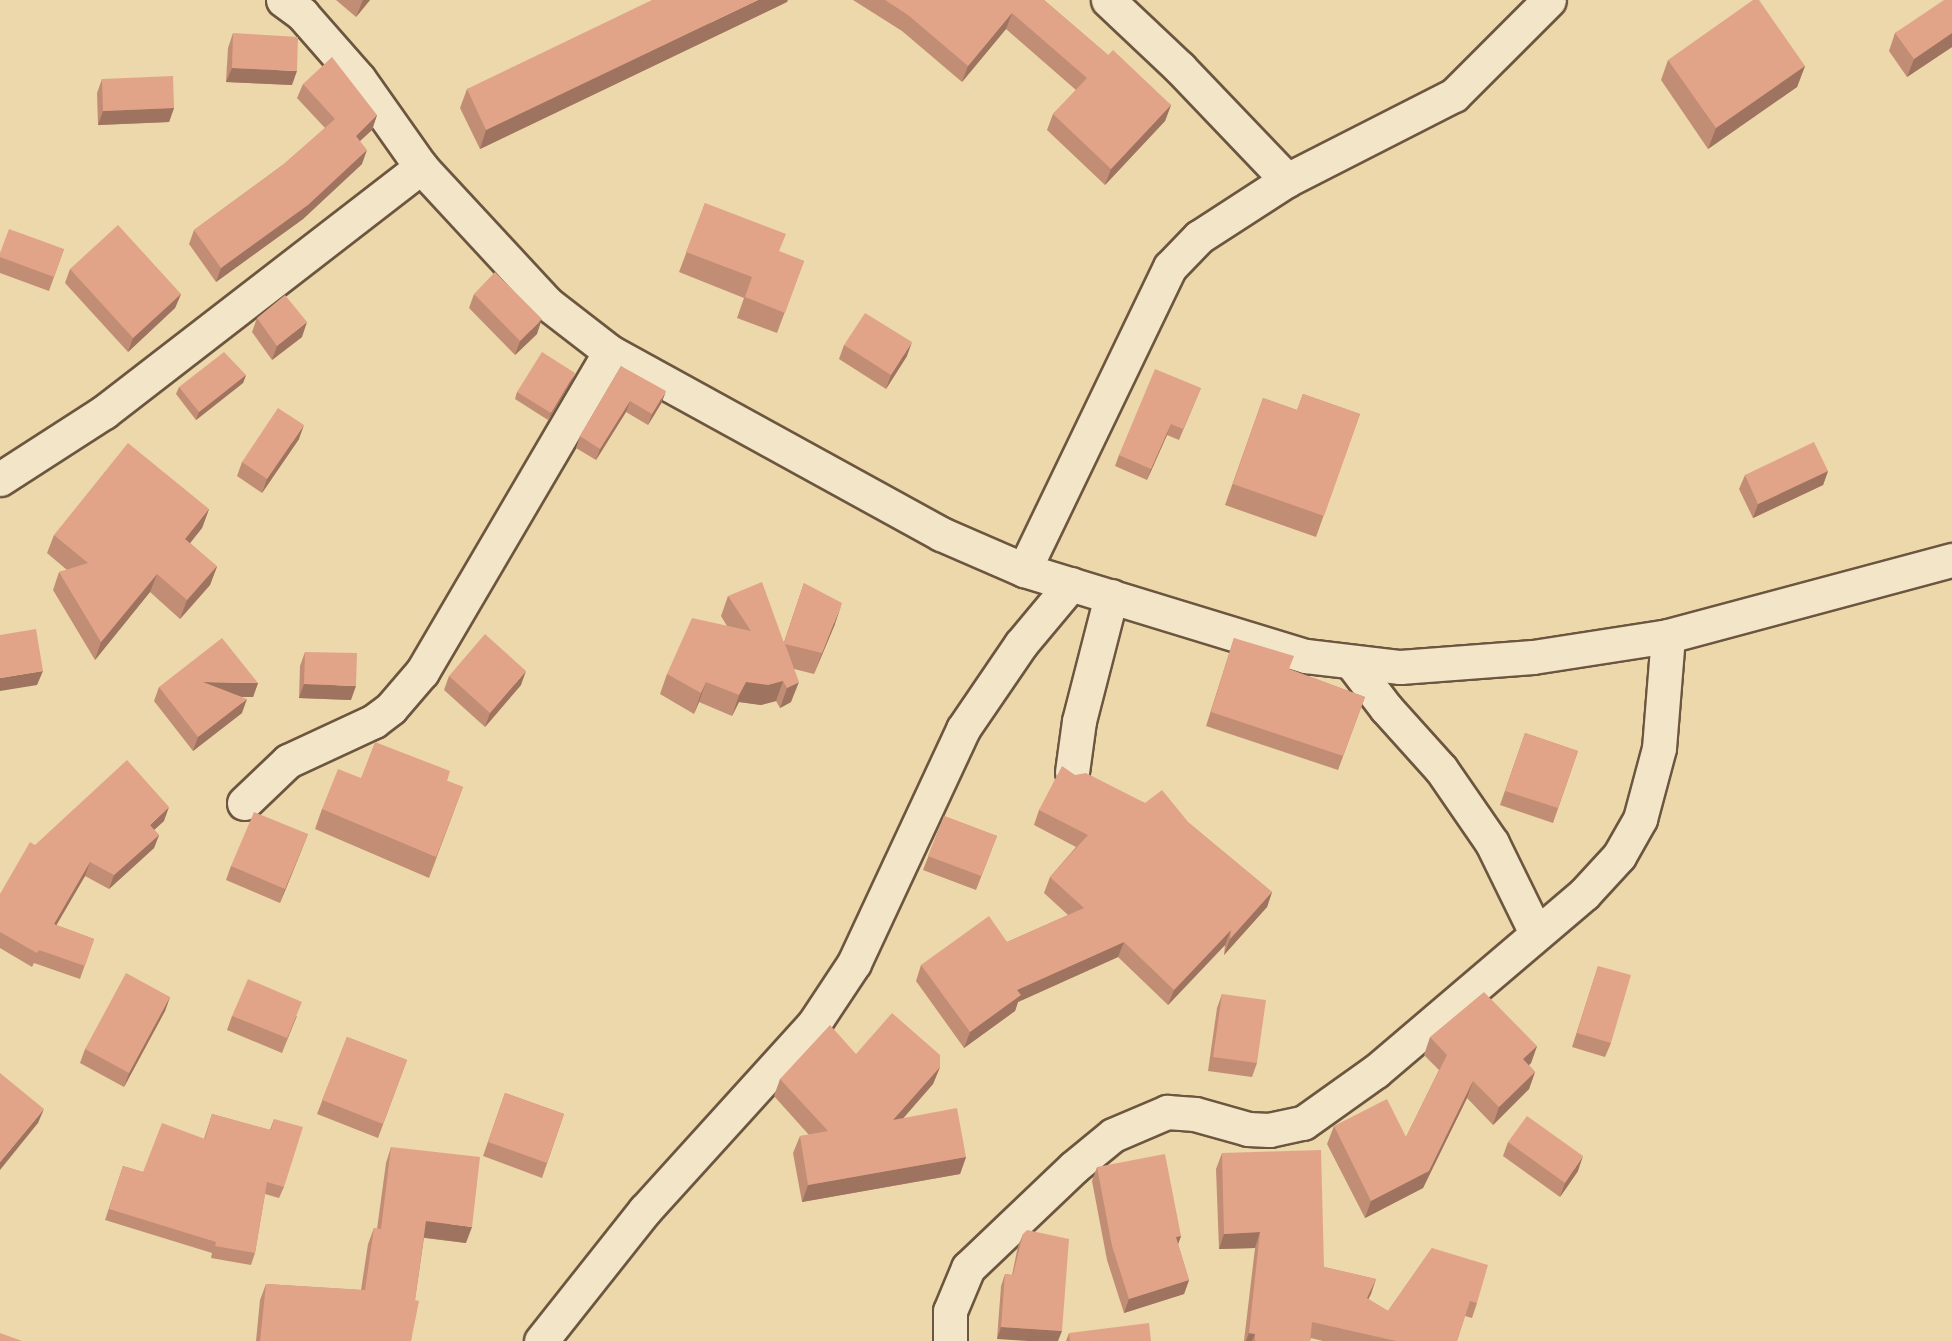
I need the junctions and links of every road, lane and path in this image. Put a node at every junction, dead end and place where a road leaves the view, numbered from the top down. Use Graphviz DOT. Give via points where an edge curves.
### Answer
graph roads {
  1 [pos="283,0"];
  2 [pos="1108,0"];
  3 [pos="1549,0"];
  4 [pos="421,167"];
  5 [pos="1287,180"];
  6 [pos="610,352"];
  7 [pos="0,479"];
  8 [pos="1952,560"];
  9 [pos="1024,570"];
  10 [pos="1071,584"];
  11 [pos="1111,597"];
  12 [pos="1668,636"];
  13 [pos="1351,662"];
  14 [pos="1072,772"];
  15 [pos="244,803"];
  16 [pos="1536,933"];
  17 [pos="541,1341"];
  18 [pos="950,1341"];
  1 -- 4 [label="street" via="302,14 359,79"];
  2 -- 5 [label="street" via="1180,68"];
  3 -- 5 [label="street" via="1454,95"];
  4 -- 6 [label="street" via="548,304"];
  4 -- 7 [label="street" via="104,412"];
  5 -- 9 [label="street" via="1199,237 1170,267"];
  6 -- 9 [label="street" via="941,534"];
  6 -- 15 [label="street" via="422,672 382,714 288,761"];
  8 -- 12 [label="street"];
  9 -- 10 [label="street"];
  10 -- 11 [label="street"];
  10 -- 17 [label="street" via="1021,644 963,729 854,963 813,1025 645,1210"];
  11 -- 13 [label="street" via="1306,656"];
  11 -- 14 [label="street" via="1079,721"];
  12 -- 13 [label="street" via="1533,657 1400,667"];
  12 -- 16 [label="street" via="1659,748 1640,819 1605,871"];
  13 -- 16 [label="street" via="1441,770 1492,843"];
  16 -- 18 [label="street" via="1376,1071 1303,1123 1269,1130 1248,1129 1195,1114 1167,1112 1113,1135 968,1268 950,1311"];
}
